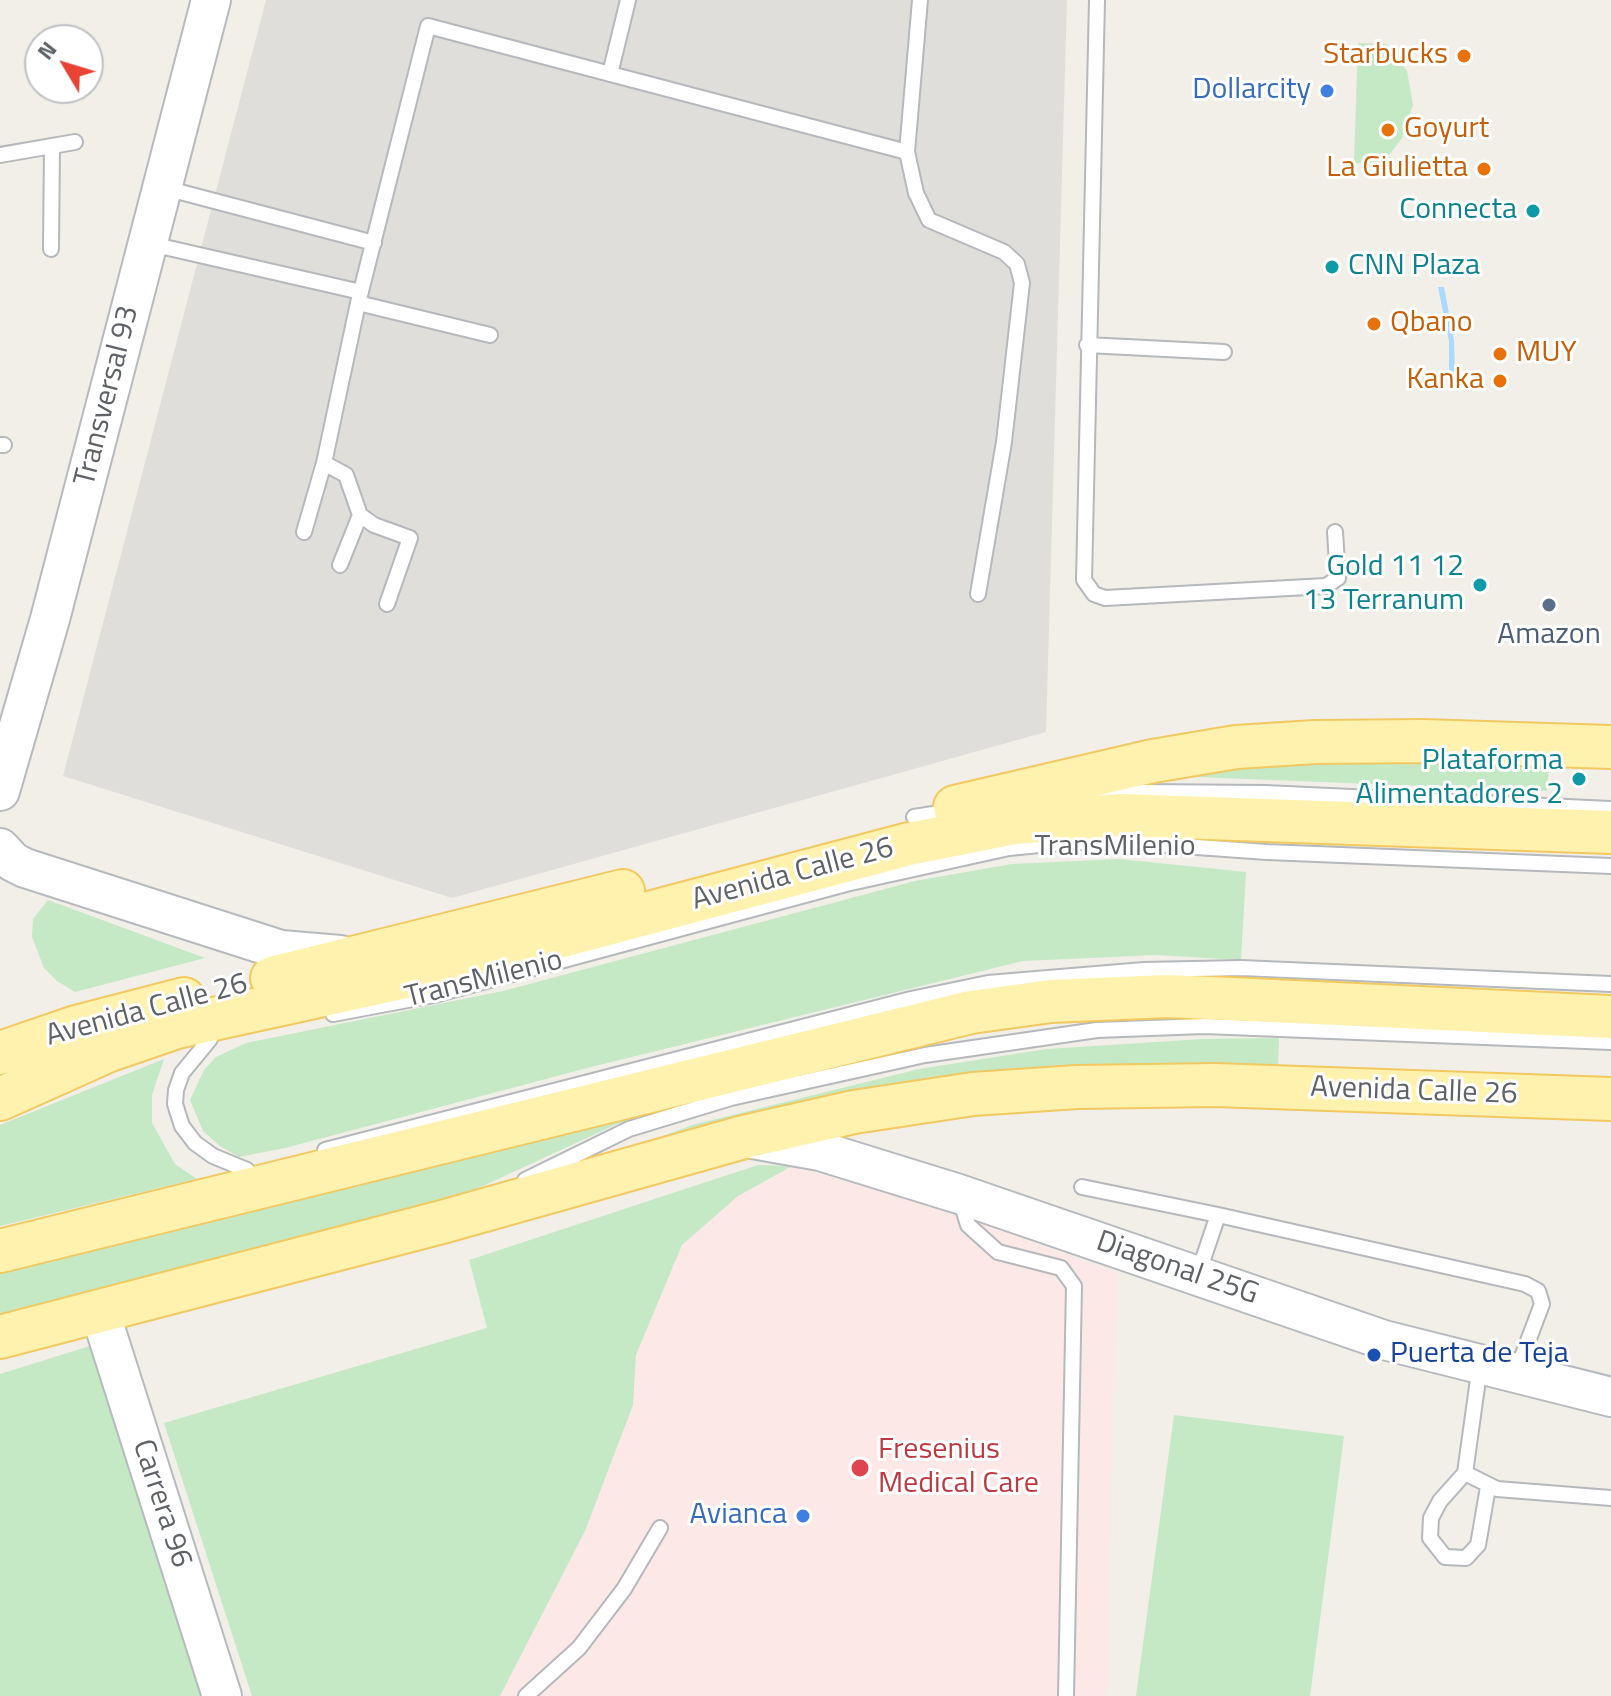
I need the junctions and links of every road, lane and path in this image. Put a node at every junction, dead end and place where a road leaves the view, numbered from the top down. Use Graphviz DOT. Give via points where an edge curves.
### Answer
graph roads {
  1 [pos="211,0"];
  2 [pos="628,0"];
  3 [pos="920,0"];
  4 [pos="1097,0"];
  5 [pos="610,74"];
  6 [pos="75,142"];
  7 [pos="52,146"];
  8 [pos="907,152"];
  9 [pos="0,155"];
  10 [pos="162,187"];
  11 [pos="147,243"];
  12 [pos="374,243"];
  13 [pos="51,249"];
  14 [pos="360,298"];
  15 [pos="490,335"];
  16 [pos="1087,345"];
  17 [pos="1224,352"];
  18 [pos="324,463"];
  19 [pos="360,515"];
  20 [pos="304,532"];
  21 [pos="1335,532"];
  22 [pos="340,565"];
  23 [pos="978,594"];
  24 [pos="387,604"];
  25 [pos="1611,747"];
  26 [pos="0,791"];
  27 [pos="1611,809"];
  28 [pos="914,817"];
  29 [pos="1611,832"];
  30 [pos="0,848"];
  31 [pos="1611,866"];
  32 [pos="366,955"];
  33 [pos="1611,984"];
  34 [pos="315,1017"];
  35 [pos="1611,1017"];
  36 [pos="1611,1042"];
  37 [pos="184,1043"];
  38 [pos="0,1053"];
  39 [pos="71,1084"];
  40 [pos="0,1099"];
  41 [pos="1611,1099"];
  42 [pos="0,1113"];
  43 [pos="744,1137"];
  44 [pos="304,1155"];
  45 [pos="219,1178"];
  46 [pos="1082,1187"];
  47 [pos="178,1191"];
  48 [pos="959,1194"];
  49 [pos="1218,1215"];
  50 [pos="442,1222"];
  51 [pos="0,1236"];
  52 [pos="0,1251"];
  53 [pos="1198,1276"];
  54 [pos="100,1312"];
  55 [pos="0,1337"];
  56 [pos="1498,1369"];
  57 [pos="1611,1397"];
  58 [pos="1465,1473"];
  59 [pos="1488,1487"];
  60 [pos="1611,1498"];
  61 [pos="660,1528"];
  62 [pos="222,1696"];
  63 [pos="526,1696"];
  64 [pos="1066,1696"];
  1 -- 10 [label="street, Transversal 93"];
  2 -- 5 [label="lane"];
  3 -- 8 [label="lane"];
  4 -- 16 [label="lane"];
  5 -- 8 [label="lane"];
  5 -- 12 [label="lane" via="428,26"];
  6 -- 7 [label="lane"];
  7 -- 9 [label="lane"];
  7 -- 13 [label="lane"];
  8 -- 23 [label="lane" via="916,193 929,220 1004,252 1017,264 1022,283 1004,442"];
  10 -- 11 [label="street, Transversal 93"];
  10 -- 12 [label="lane"];
  11 -- 14 [label="lane"];
  11 -- 26 [label="street, Transversal 93"];
  12 -- 14 [label="lane"];
  14 -- 15 [label="lane"];
  14 -- 18 [label="lane"];
  16 -- 17 [label="lane"];
  16 -- 21 [label="lane" via="1083,563 1084,580 1094,594 1105,598 1326,586 1338,578"];
  18 -- 19 [label="lane" via="346,475"];
  18 -- 20 [label="lane"];
  19 -- 22 [label="lane"];
  19 -- 24 [label="lane" via="410,538"];
  25 -- 28 [label="main road, Avenida Calle 26" via="1407,741 1236,747"];
  27 -- 28 [label="lane, TransMilenio" via="1140,792"];
  28 -- 32 [label="main road, Avenida Calle 26"];
  29 -- 40 [label="main road, Avenida Calle 26" via="1121,815 1015,823 909,844 419,974 177,1027 107,1051"];
  30 -- 32 [label="street" via="25,868 281,950"];
  31 -- 34 [label="lane, TransMilenio" via="1127,842 1009,848 846,884 434,995"];
  32 -- 38 [label="main road, Avenida Calle 26" via="113,1016"];
  33 -- 44 [label="lane" via="1241,968 988,983"];
  35 -- 52 [label="main road" via="1167,996 984,1010"];
  36 -- 50 [label="lane" via="1204,1026 1097,1030 925,1055 731,1098 629,1129"];
  37 -- 45 [label="lane" via="218,1037 182,1073 175,1104 182,1126 213,1156 254,1168"];
  39 -- 42 [label="lane"];
  41 -- 43 [label="main road, Avenida Calle 26" via="1215,1085 1077,1087 973,1094 854,1112"];
  43 -- 48 [label="street, Diagonal 25G" via="806,1148"];
  43 -- 50 [label="main road, Avenida Calle 26"];
  46 -- 49 [label="lane"];
  47 -- 51 [label="lane"];
  48 -- 53 [label="street, Diagonal 25G"];
  48 -- 64 [label="lane" via="968,1225 998,1252 1061,1268 1074,1286"];
  49 -- 53 [label="lane"];
  49 -- 56 [label="lane" via="1533,1286 1542,1304"];
  50 -- 54 [label="main road, Avenida Calle 26"];
  53 -- 56 [label="street, Diagonal 25G" via="1384,1340"];
  54 -- 55 [label="main road, Avenida Calle 26"];
  54 -- 62 [label="street, Carrera 96"];
  56 -- 57 [label="street, Diagonal 25G"];
  56 -- 58 [label="lane"];
  58 -- 59 [label="lane"];
  58 -- 59 [label="lane" via="1431,1518 1430,1538 1445,1557 1466,1558 1478,1545"];
  59 -- 60 [label="lane"];
  61 -- 63 [label="lane" via="624,1589 579,1648"];
}
